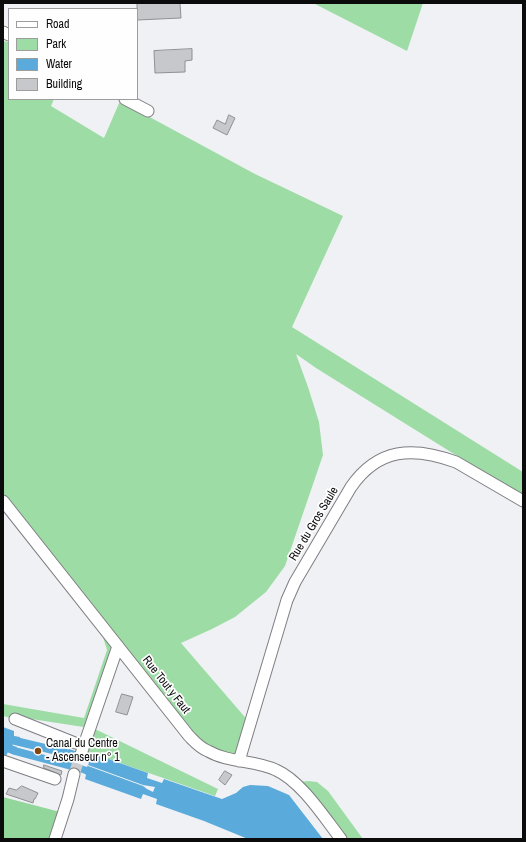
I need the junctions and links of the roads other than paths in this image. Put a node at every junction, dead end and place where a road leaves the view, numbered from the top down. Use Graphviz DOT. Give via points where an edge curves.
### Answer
graph roads {
  1 [pos="127,100"];
  2 [pos="148,111"];
  3 [pos="3,501"];
  4 [pos="523,501"];
  5 [pos="118,646"];
  6 [pos="15,719"];
  7 [pos="75,743"];
  8 [pos="81,754"];
  9 [pos="239,761"];
  10 [pos="3,762"];
  11 [pos="74,774"];
  12 [pos="55,779"];
  13 [pos="56,839"];
  14 [pos="341,839"];
  1 -- 2 [label="street"];
  3 -- 5 [label="street, Rue Tout y Faut"];
  4 -- 9 [label="street, Rue du Gros Saule" via="456,462 422,452 390,455 368,467 351,487 287,600"];
  5 -- 8 [label="street"];
  5 -- 9 [label="street, Rue Tout y Faut" via="199,746 208,752"];
  6 -- 7 [label="street"];
  9 -- 14 [label="street, Rue Tout y Faut" via="276,770 293,780"];
  10 -- 12 [label="street"];
  11 -- 13 [label="street"];
}
